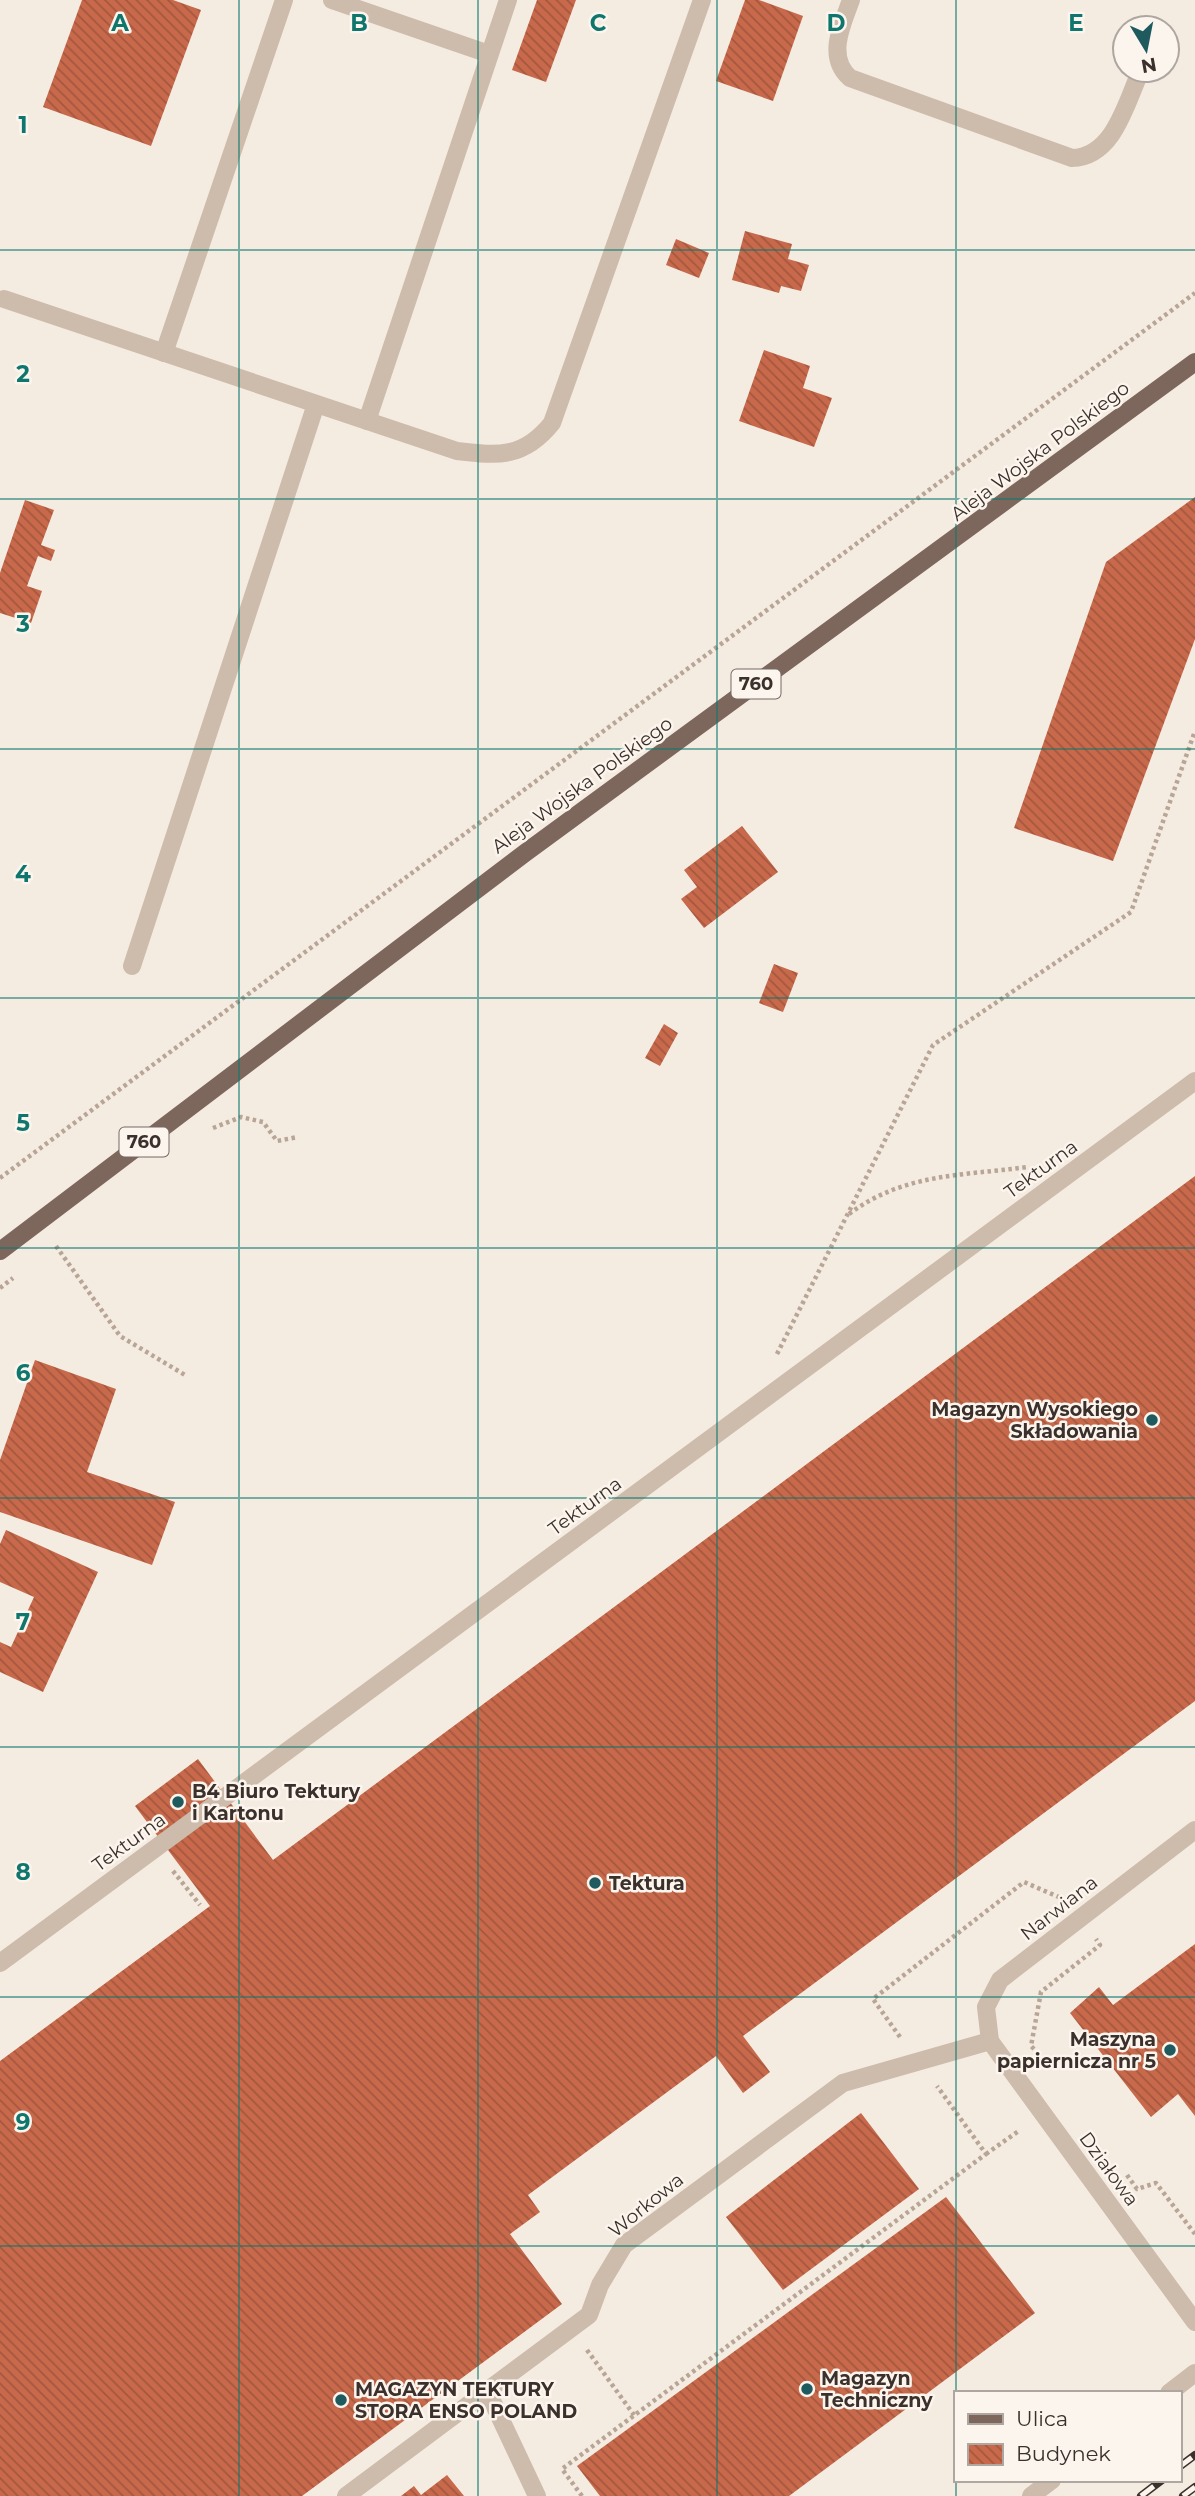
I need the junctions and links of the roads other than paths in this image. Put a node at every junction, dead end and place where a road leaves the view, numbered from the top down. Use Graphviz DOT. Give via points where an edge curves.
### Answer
graph roads {
  1 [pos="284,0"];
  2 [pos="332,0"];
  3 [pos="508,0"];
  4 [pos="702,0"];
  5 [pos="851,0"];
  6 [pos="489,54"];
  7 [pos="1134,84"];
  8 [pos="4,299"];
  9 [pos="164,353"];
  10 [pos="1195,362"];
  11 [pos="316,404"];
  12 [pos="366,421"];
  13 [pos="132,965"];
  14 [pos="1195,1082"];
  15 [pos="0,1251"];
  16 [pos="1195,1830"];
  17 [pos="0,1963"];
  18 [pos="990,2041"];
  19 [pos="1195,2322"];
  20 [pos="1195,2373"];
  21 [pos="487,2390"];
  22 [pos="1172,2391"];
  23 [pos="1049,2482"];
  24 [pos="346,2496"];
  25 [pos="537,2496"];
  26 [pos="1031,2496"];
  1 -- 9 [label="street"];
  2 -- 6 [label="street"];
  3 -- 6 [label="street"];
  4 -- 12 [label="street" via="552,423 536,443 500,456 457,451"];
  5 -- 7 [label="street" via="837,40 838,63 849,78 1072,158 1086,158 1100,149"];
  6 -- 12 [label="street"];
  8 -- 9 [label="street"];
  9 -- 11 [label="street"];
  10 -- 15 [label="main road, Aleja Wojska Polskiego / 760" via="525,853"];
  11 -- 12 [label="street"];
  11 -- 13 [label="street"];
  14 -- 17 [label="street, Tekturna"];
  16 -- 18 [label="street, Narwiana" via="1000,1980 986,2007"];
  18 -- 19 [label="street, Działowa"];
  18 -- 21 [label="street, Workowa" via="843,2083 624,2245 600,2285 589,2315"];
  20 -- 22 [label="street"];
  21 -- 24 [label="street, Workowa"];
  21 -- 25 [label="street"];
  23 -- 26 [label="street"];
}
